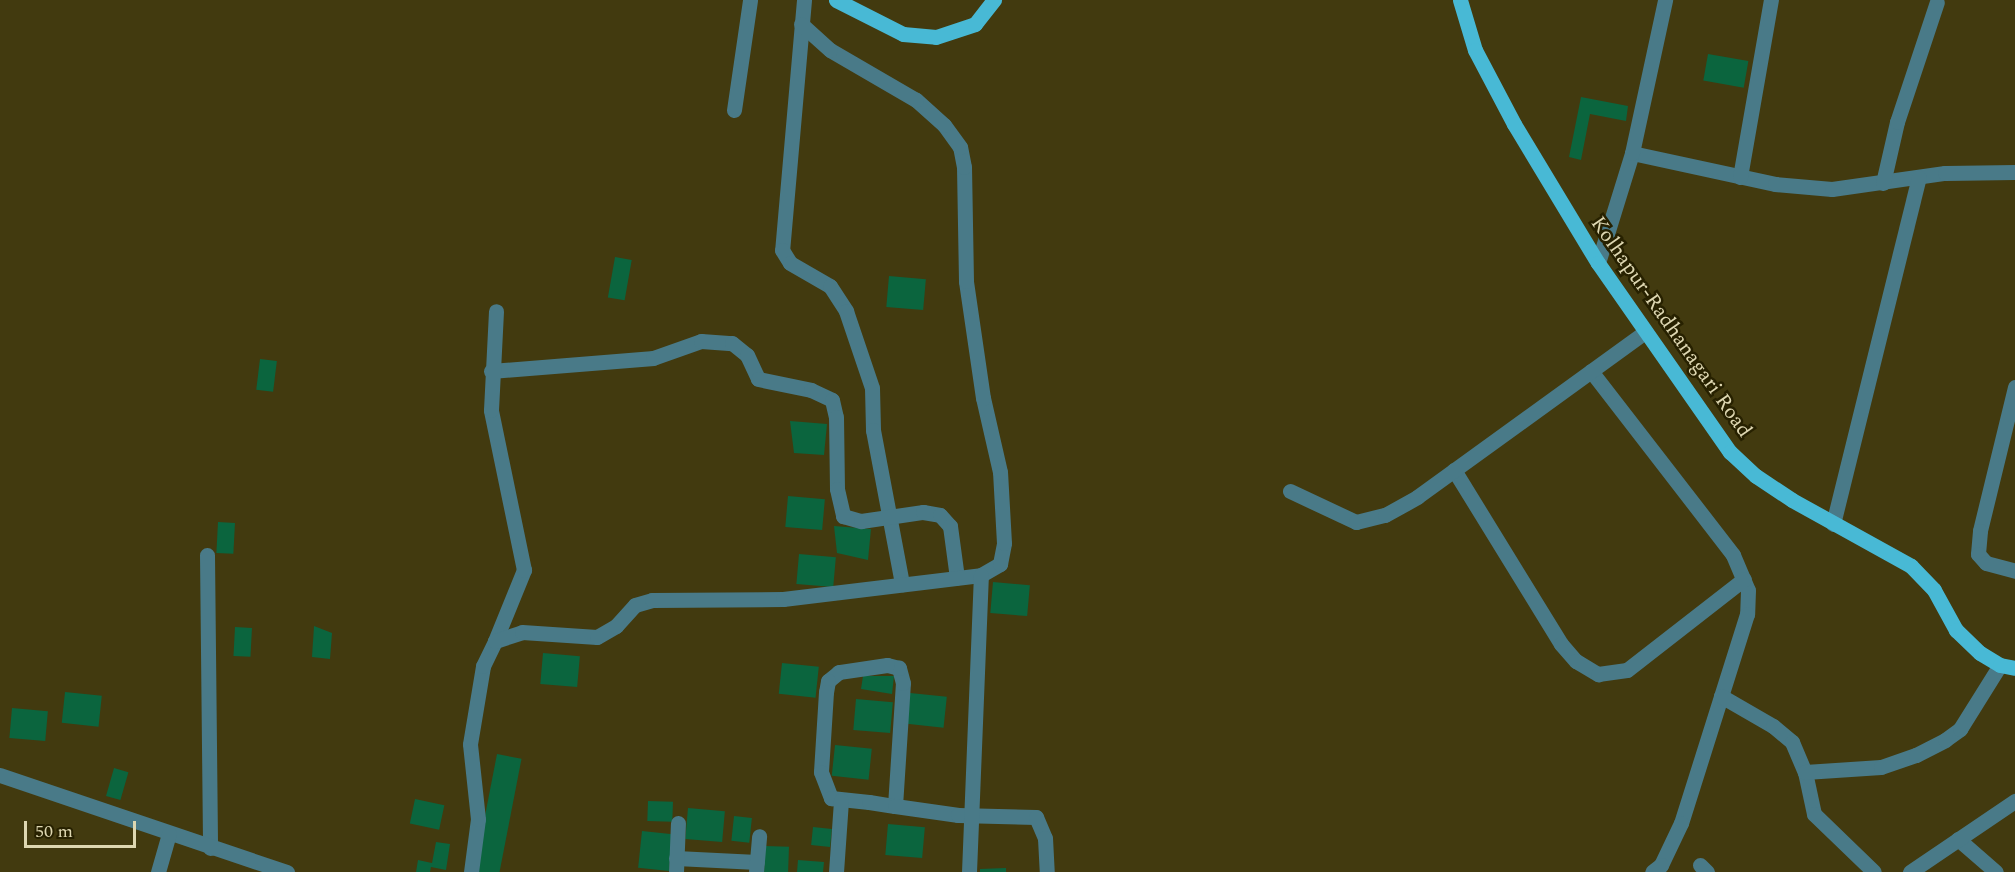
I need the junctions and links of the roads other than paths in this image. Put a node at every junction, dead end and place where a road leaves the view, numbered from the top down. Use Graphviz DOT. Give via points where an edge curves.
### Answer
graph roads {
  1 [pos="750,0"];
  2 [pos="804,0"];
  3 [pos="836,0"];
  4 [pos="994,0"];
  5 [pos="1460,0"];
  6 [pos="1665,0"];
  7 [pos="1771,0"];
  8 [pos="1937,2"];
  9 [pos="801,24"];
  10 [pos="734,110"];
  11 [pos="1632,153"];
  12 [pos="2015,172"];
  13 [pos="1740,177"];
  14 [pos="1919,177"];
  15 [pos="1883,183"];
  16 [pos="1598,262"];
  17 [pos="496,311"];
  18 [pos="1645,332"];
  19 [pos="1591,370"];
  20 [pos="491,371"];
  21 [pos="2015,387"];
  22 [pos="1454,470"];
  23 [pos="1290,491"];
  24 [pos="891,516"];
  25 [pos="1833,524"];
  26 [pos="207,555"];
  27 [pos="2015,571"];
  28 [pos="981,575"];
  29 [pos="957,578"];
  30 [pos="1744,579"];
  31 [pos="902,584"];
  32 [pos="495,641"];
  33 [pos="2008,667"];
  34 [pos="1721,696"];
  35 [pos="1805,772"];
  36 [pos="0,775"];
  37 [pos="841,800"];
  38 [pos="2015,801"];
  39 [pos="895,806"];
  40 [pos="970,815"];
  41 [pos="678,823"];
  42 [pos="169,834"];
  43 [pos="759,836"];
  44 [pos="1958,839"];
  45 [pos="210,848"];
  46 [pos="676,865"];
  47 [pos="756,867"];
  48 [pos="158,872"];
  49 [pos="286,872"];
  50 [pos="471,872"];
  51 [pos="836,872"];
  52 [pos="969,872"];
  53 [pos="1047,872"];
  54 [pos="1652,872"];
  55 [pos="1874,872"];
  56 [pos="1910,872"];
  57 [pos="1996,872"];
  1 -- 10 [label="street"];
  2 -- 9 [label="street"];
  3 -- 4 [label="main road" via="903,34 936,37 975,24"];
  5 -- 16 [label="main road, Kolhapur-Radhanagari Road" via="1465,24 1486,74"];
  6 -- 11 [label="street"];
  7 -- 13 [label="street"];
  8 -- 15 [label="street" via="1897,122"];
  9 -- 24 [label="street" via="782,250 790,263 830,286 846,311 872,388 873,430"];
  9 -- 28 [label="street" via="830,50 916,100 944,125 960,147 964,167 966,281 982,398 997,450 1004,543 1000,564"];
  11 -- 13 [label="street"];
  11 -- 16 [label="street"];
  12 -- 14 [label="street"];
  13 -- 15 [label="street" via="1832,189"];
  14 -- 15 [label="street"];
  14 -- 25 [label="street"];
  16 -- 18 [label="main road, Kolhapur-Radhanagari Road"];
  17 -- 20 [label="street"];
  18 -- 19 [label="street"];
  18 -- 25 [label="main road, Kolhapur-Radhanagari Road" via="1730,452 1756,476"];
  19 -- 22 [label="street"];
  19 -- 30 [label="street" via="1733,555"];
  20 -- 24 [label="street" via="653,358 701,341 724,340 742,348 758,379 811,390 832,400 836,417 837,489 843,516 861,521"];
  20 -- 32 [label="street" via="495,436 524,570"];
  21 -- 27 [label="street" via="1980,531 1978,554 1986,564"];
  22 -- 23 [label="street" via="1403,506 1367,521 1344,519"];
  22 -- 30 [label="street" via="1561,644 1576,662 1598,674 1627,670"];
  24 -- 29 [label="street" via="923,512 946,518"];
  24 -- 31 [label="street"];
  25 -- 33 [label="main road, Kolhapur-Radhanagari Road" via="1911,566 1934,590 1956,630 1980,653"];
  26 -- 45 [label="street"];
  28 -- 29 [label="street"];
  28 -- 40 [label="street"];
  29 -- 31 [label="street"];
  30 -- 34 [label="street" via="1748,590 1747,614"];
  31 -- 32 [label="street" via="783,599 652,600 635,605 616,627 597,637 522,633"];
  32 -- 50 [label="street" via="483,666 470,744 478,819"];
  33 -- 35 [label="street" via="1960,729 1935,745 1881,767"];
  34 -- 35 [label="street" via="1782,732 1792,742"];
  34 -- 54 [label="street" via="1681,823 1661,864"];
  35 -- 55 [label="street" via="1814,814"];
  36 -- 42 [label="street"];
  37 -- 39 [label="street"];
  37 -- 39 [label="street" via="825,792 821,772 828,681 839,672 894,665 899,668 903,683"];
  37 -- 51 [label="street"];
  38 -- 44 [label="street"];
  39 -- 40 [label="street"];
  40 -- 52 [label="street"];
  40 -- 53 [label="street" via="1025,815 1041,821"];
  41 -- 46 [label="street"];
  42 -- 45 [label="street"];
  42 -- 48 [label="street"];
  43 -- 47 [label="street"];
  44 -- 56 [label="street"];
  44 -- 57 [label="street"];
  45 -- 49 [label="street"];
  46 -- 47 [label="street"];
}
